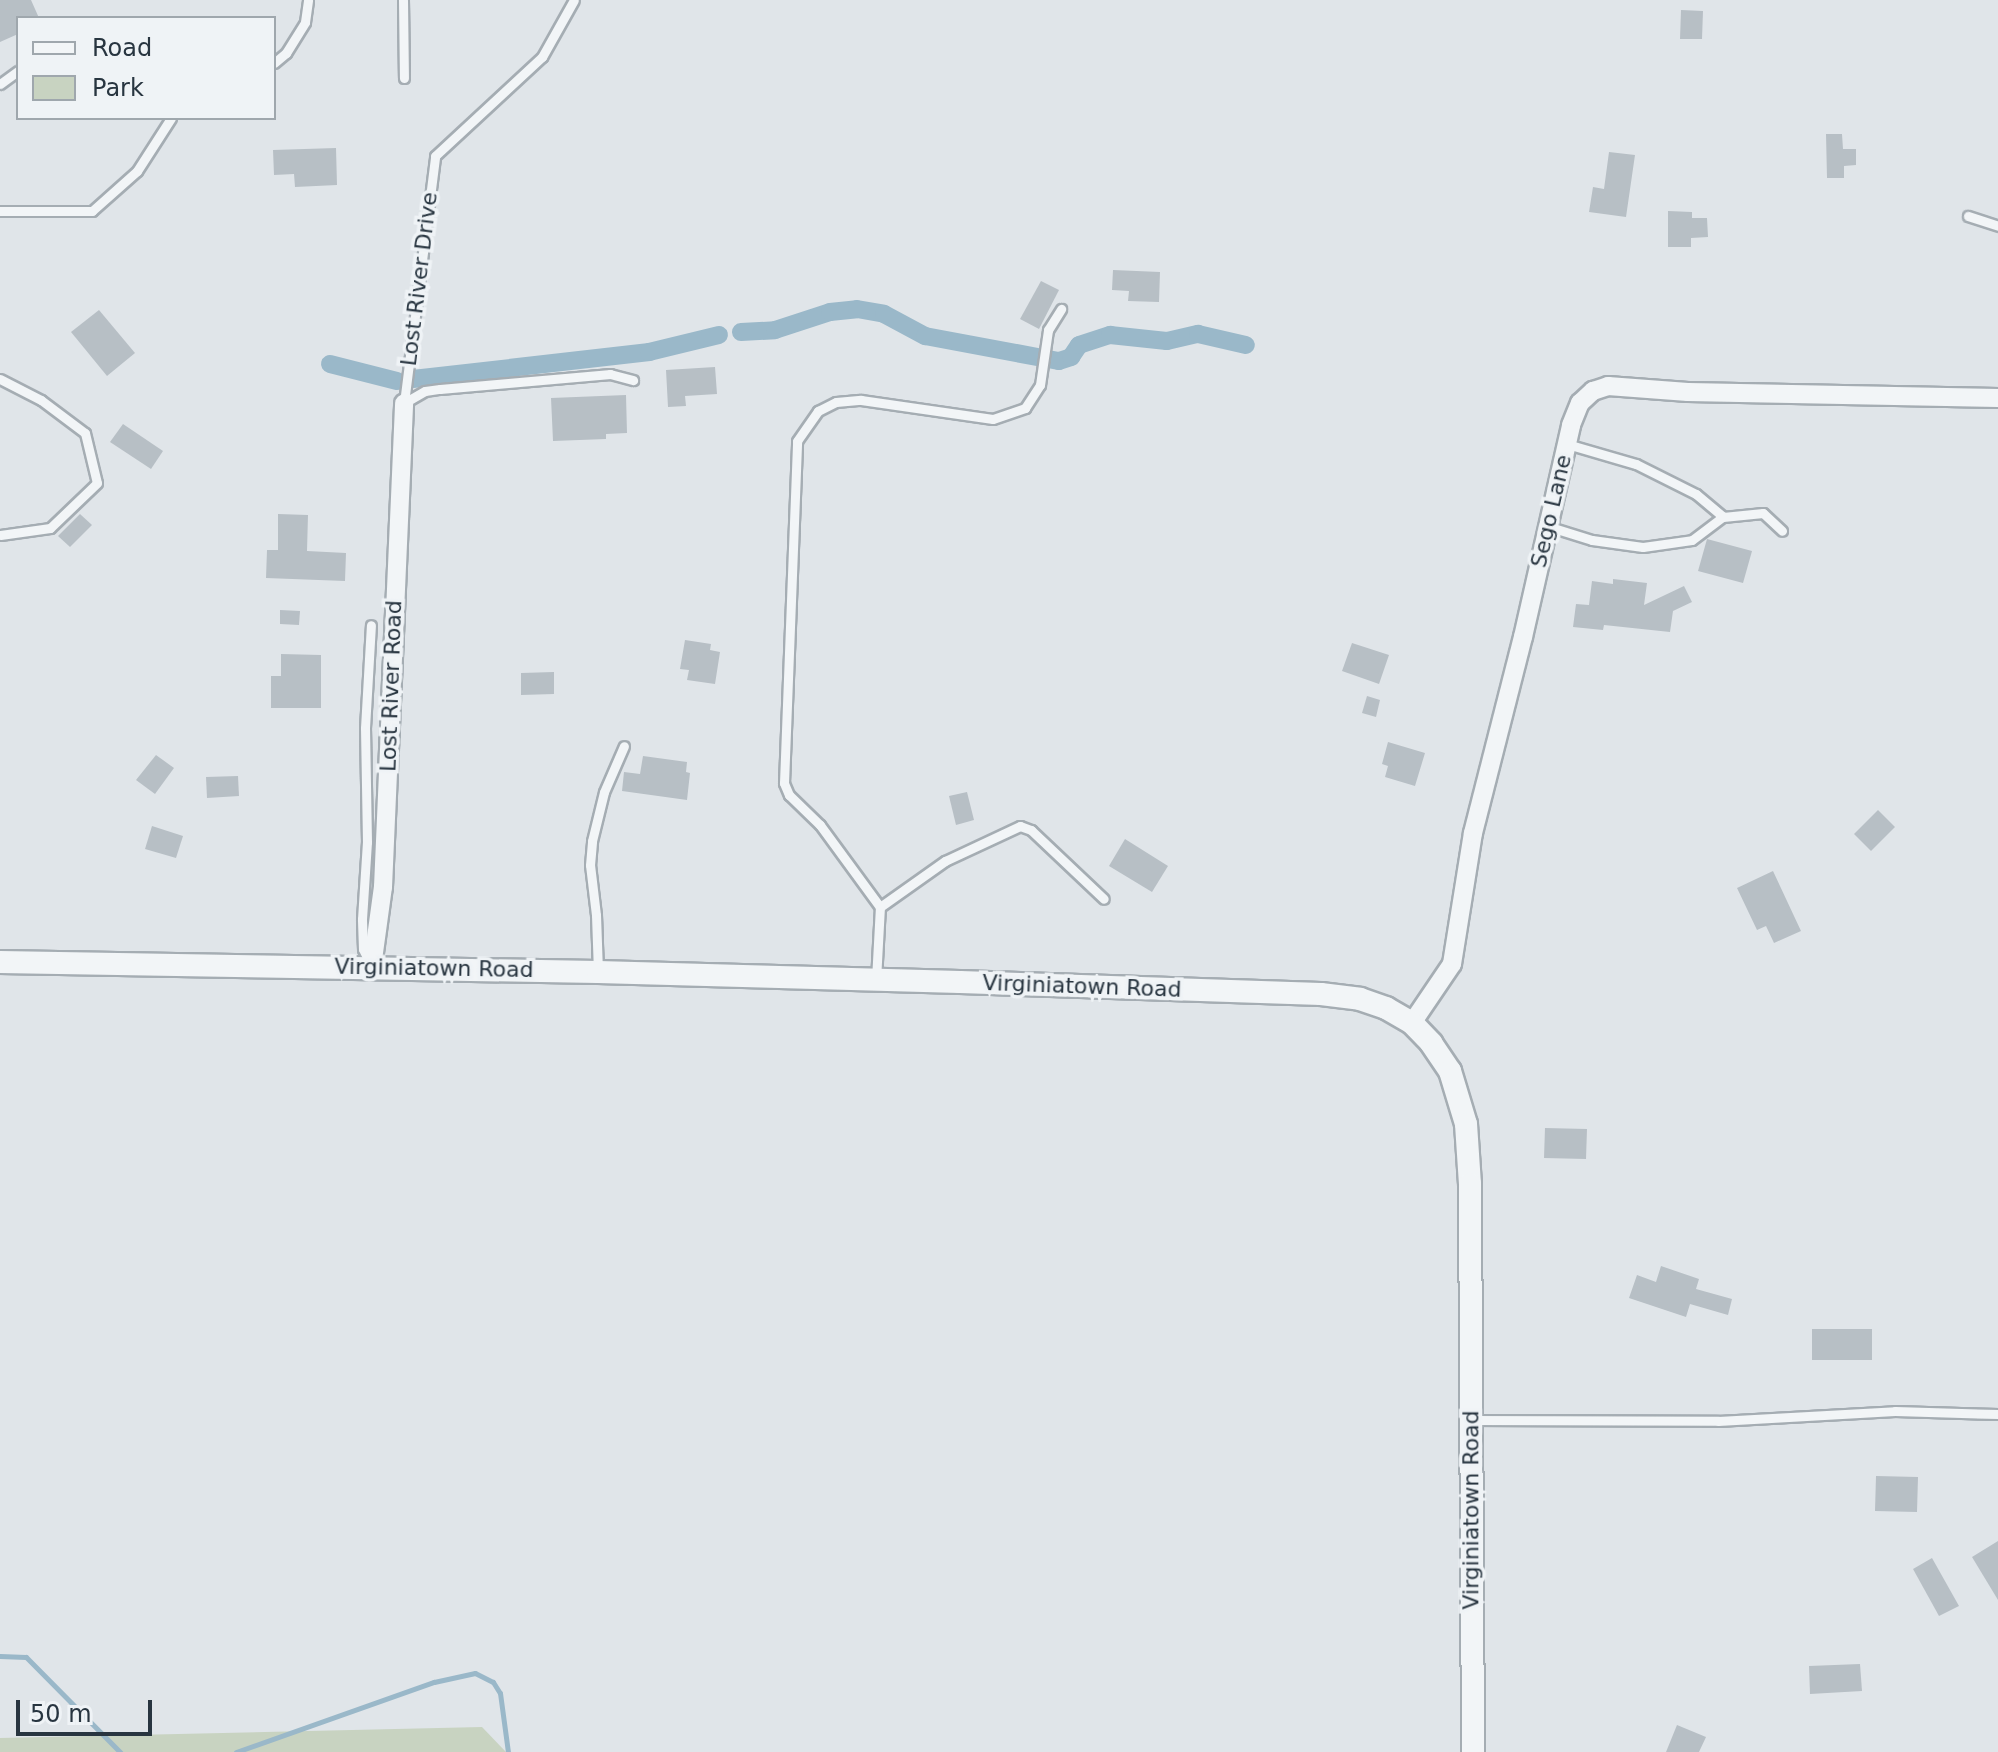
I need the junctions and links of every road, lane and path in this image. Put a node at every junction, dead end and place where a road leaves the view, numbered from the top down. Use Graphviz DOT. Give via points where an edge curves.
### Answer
graph roads {
  1 [pos="308,0"];
  2 [pos="403,0"];
  3 [pos="574,0"];
  4 [pos="276,61"];
  5 [pos="404,78"];
  6 [pos="170,120"];
  7 [pos="0,211"];
  8 [pos="1968,216"];
  9 [pos="1998,226"];
  10 [pos="1061,309"];
  11 [pos="0,379"];
  12 [pos="633,380"];
  13 [pos="1998,398"];
  14 [pos="404,403"];
  15 [pos="1567,444"];
  16 [pos="1723,517"];
  17 [pos="1547,526"];
  18 [pos="1782,531"];
  19 [pos="0,535"];
  20 [pos="371,625"];
  21 [pos="624,746"];
  22 [pos="1104,899"];
  23 [pos="880,907"];
  24 [pos="0,962"];
  25 [pos="372,967"];
  26 [pos="598,972"];
  27 [pos="876,980"];
  28 [pos="1412,1023"];
  29 [pos="1998,1414"];
  30 [pos="1471,1420"];
  31 [pos="1473,1752"];
  1 -- 4 [label="lane" via="305,22"];
  2 -- 5 [label="lane"];
  3 -- 14 [label="lane, Lost River Drive" via="542,57 435,156"];
  6 -- 7 [label="lane" via="137,171 92,211"];
  8 -- 9 [label="lane"];
  10 -- 23 [label="lane" via="1048,330 1040,385 1025,408 993,419 861,400 836,402 818,411 797,441 784,783"];
  11 -- 19 [label="lane" via="41,400 85,433 97,483 50,528"];
  12 -- 14 [label="lane" via="610,374 440,389"];
  13 -- 15 [label="street, Sego Lane" via="1608,386 1580,403"];
  14 -- 25 [label="street, Lost River Road" via="383,887"];
  15 -- 16 [label="lane" via="1636,464 1696,494"];
  15 -- 17 [label="street, Sego Lane"];
  16 -- 17 [label="lane" via="1692,540 1643,547 1592,540"];
  16 -- 18 [label="lane" via="1763,513"];
  17 -- 28 [label="street, Sego Lane" via="1473,833 1452,964"];
  20 -- 25 [label="lane" via="362,919 363,949"];
  21 -- 26 [label="lane" via="604,792 592,841"];
  22 -- 23 [label="lane" via="1031,830 1020,826 945,861"];
  23 -- 27 [label="lane"];
  24 -- 25 [label="street, Virginiatown Road"];
  25 -- 26 [label="street, Virginiatown Road"];
  26 -- 27 [label="street, Virginiatown Road"];
  27 -- 28 [label="street, Virginiatown Road" via="1321,994 1360,999"];
  28 -- 30 [label="street, Virginiatown Road" via="1450,1071 1466,1124"];
  29 -- 30 [label="lane" via="1895,1411 1718,1421"];
  30 -- 31 [label="street, Virginiatown Road"];
}
